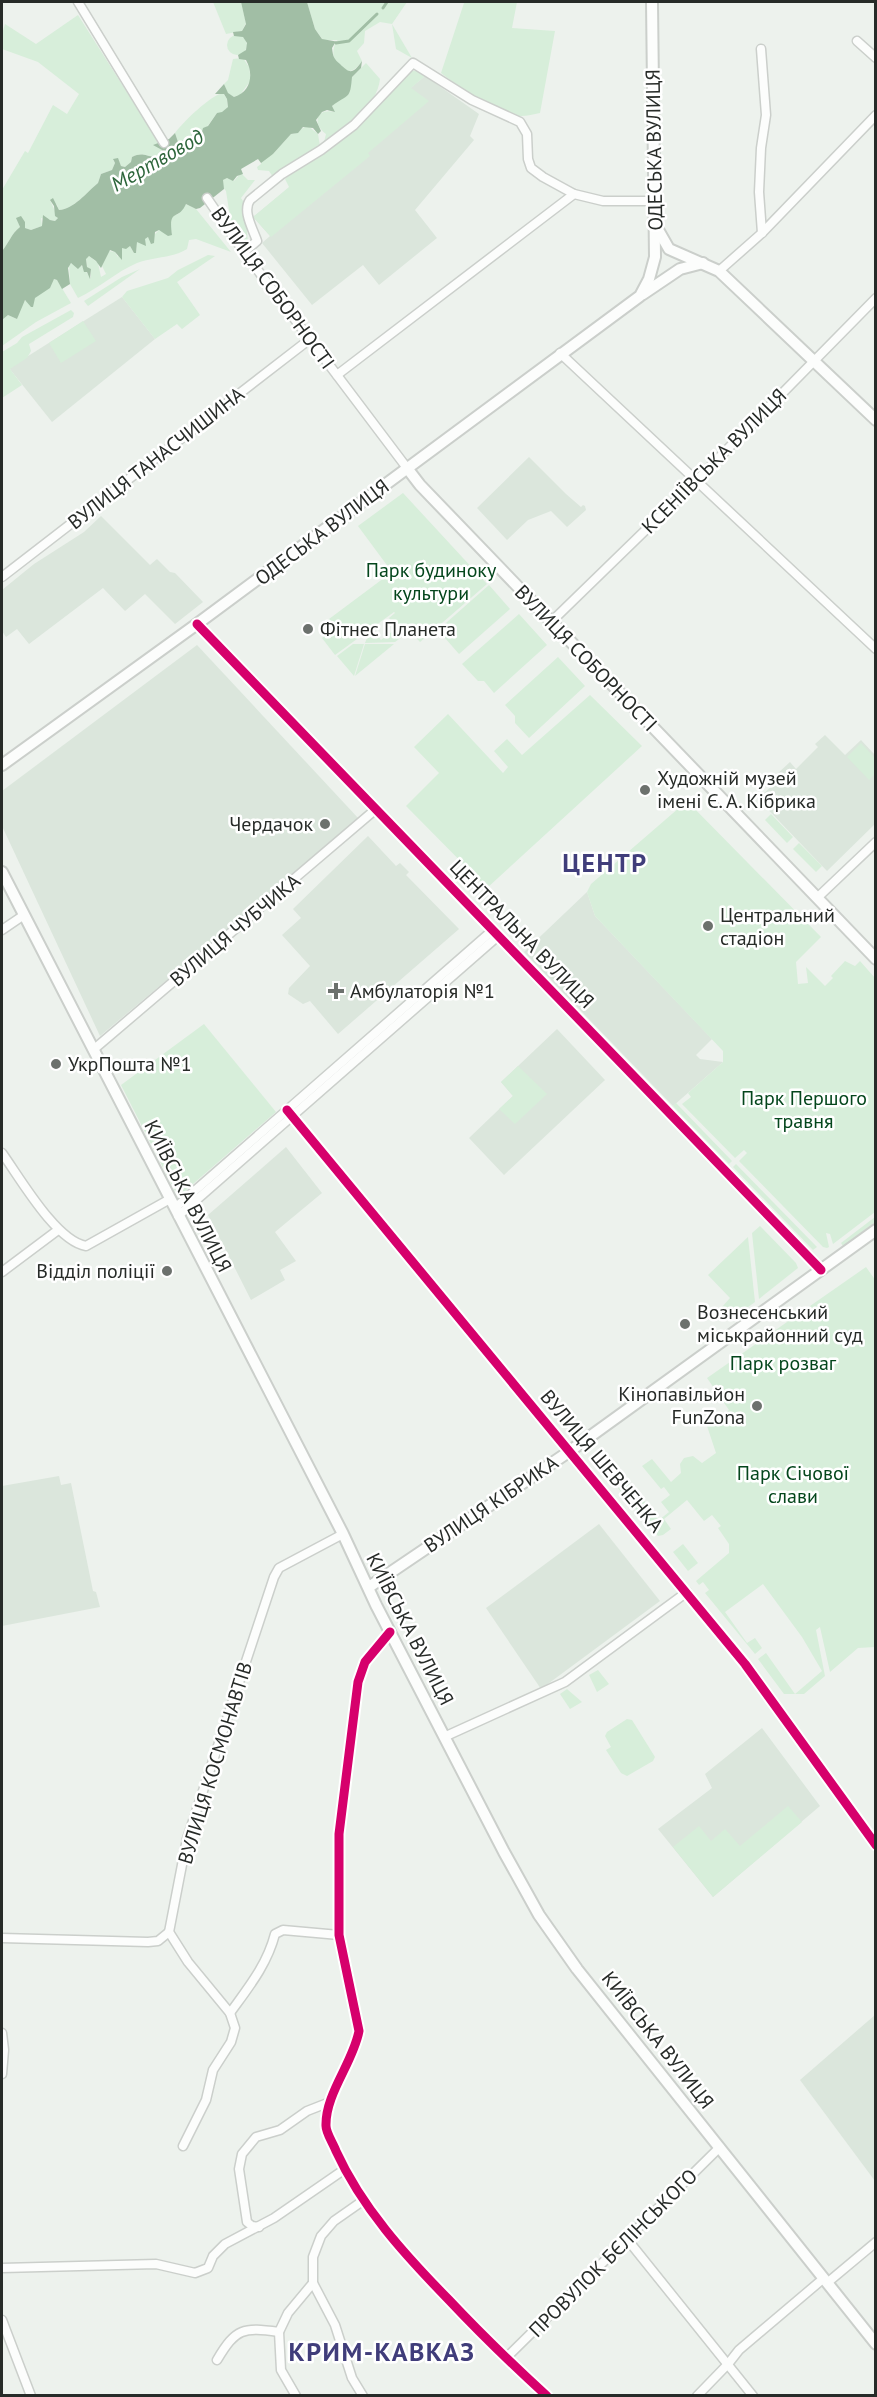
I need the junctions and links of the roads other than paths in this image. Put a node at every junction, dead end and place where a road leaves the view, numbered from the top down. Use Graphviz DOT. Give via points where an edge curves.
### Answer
graph roads {
  1 [pos="78,2"];
  2 [pos="652,2"];
  3 [pos="857,41"];
  4 [pos="761,49"];
  5 [pos="876,58"];
  6 [pos="876,115"];
  7 [pos="164,143"];
  8 [pos="574,194"];
  9 [pos="207,198"];
  10 [pos="654,201"];
  11 [pos="654,219"];
  12 [pos="762,233"];
  13 [pos="244,252"];
  14 [pos="703,263"];
  15 [pos="718,271"];
  16 [pos="640,296"];
  17 [pos="876,298"];
  18 [pos="310,339"];
  19 [pos="560,353"];
  20 [pos="813,361"];
  21 [pos="337,375"];
  22 [pos="876,420"];
  23 [pos="407,468"];
  24 [pos="696,481"];
  25 [pos="2,577"];
  26 [pos="551,622"];
  27 [pos="197,624"];
  28 [pos="876,649"];
  29 [pos="2,765"];
  30 [pos="376,809"];
  31 [pos="876,842"];
  32 [pos="2,872"];
  33 [pos="817,898"];
  34 [pos="24,915"];
  35 [pos="2,930"];
  36 [pos="496,933"];
  37 [pos="876,959"];
  38 [pos="93,1050"];
  39 [pos="290,1113"];
  40 [pos="2,1153"];
  41 [pos="174,1208"];
  42 [pos="58,1230"];
  43 [pos="876,1230"];
  44 [pos="821,1270"];
  45 [pos="2,1272"];
  46 [pos="570,1451"];
  47 [pos="343,1534"];
  48 [pos="369,1587"];
  49 [pos="687,1592"];
  50 [pos="390,1632"];
  51 [pos="444,1737"];
  52 [pos="876,1845"];
  53 [pos="169,1932"];
  54 [pos="339,1935"];
  55 [pos="2,1938"];
  56 [pos="230,2013"];
  57 [pos="2,2033"];
  58 [pos="2,2074"];
  59 [pos="330,2102"];
  60 [pos="183,2146"];
  61 [pos="720,2147"];
  62 [pos="345,2169"];
  63 [pos="364,2200"];
  64 [pos="259,2226"];
  65 [pos="627,2240"];
  66 [pos="876,2242"];
  67 [pos="2,2268"];
  68 [pos="826,2280"];
  69 [pos="313,2283"];
  70 [pos="2,2320"];
  71 [pos="279,2332"];
  72 [pos="876,2344"];
  73 [pos="506,2358"];
  74 [pos="217,2361"];
  75 [pos="728,2364"];
  76 [pos="358,2394"];
  77 [pos="31,2396"];
  78 [pos="296,2396"];
  79 [pos="546,2396"];
  80 [pos="697,2396"];
  81 [pos="753,2396"];
  1 -- 7 [label="street"];
  2 -- 10 [label="main road, ОДЕСЬКА ВУЛИЦЯ"];
  3 -- 5 [label="street"];
  4 -- 12 [label="street" via="766,116 759,192"];
  6 -- 12 [label="street"];
  8 -- 10 [label="street" via="603,201"];
  8 -- 13 [label="street" via="531,168 527,134 520,122 472,100 413,63 354,125 247,203 257,241"];
  8 -- 21 [label="street"];
  9 -- 13 [label="street, ВУЛИЦЯ СОБОРНОСТІ"];
  10 -- 11 [label="main road, ОДЕСЬКА ВУЛИЦЯ"];
  11 -- 14 [label="main road" via="669,249"];
  11 -- 16 [label="main road, ОДЕСЬКА ВУЛИЦЯ" via="653,268"];
  12 -- 15 [label="street"];
  13 -- 18 [label="street, ВУЛИЦЯ СОБОРНОСТІ"];
  14 -- 15 [label="main road"];
  14 -- 16 [label="main road, ОДЕСЬКА ВУЛИЦЯ" via="680,269"];
  15 -- 20 [label="main road"];
  16 -- 19 [label="main road, ОДЕСЬКА ВУЛИЦЯ"];
  17 -- 20 [label="street, КСЕНІЇВСЬКА ВУЛИЦЯ"];
  18 -- 21 [label="street, ВУЛИЦЯ СОБОРНОСТІ"];
  18 -- 25 [label="street, ВУЛИЦЯ ТАНАСЧИШИНА"];
  19 -- 23 [label="main road, ОДЕСЬКА ВУЛИЦЯ"];
  19 -- 24 [label="street"];
  20 -- 22 [label="main road"];
  20 -- 24 [label="street, КСЕНІЇВСЬКА ВУЛИЦЯ"];
  21 -- 23 [label="street, ВУЛИЦЯ СОБОРНОСТІ"];
  23 -- 26 [label="main road, ВУЛИЦЯ СОБОРНОСТІ"];
  23 -- 27 [label="main road, ОДЕСЬКА ВУЛИЦЯ"];
  24 -- 26 [label="street, КСЕНІЇВСЬКА ВУЛИЦЯ"];
  24 -- 28 [label="street"];
  26 -- 33 [label="main road, ВУЛИЦЯ СОБОРНОСТІ"];
  27 -- 29 [label="main road, ОДЕСЬКА ВУЛИЦЯ"];
  27 -- 30 [label="street, ЦЕНТРАЛЬНА ВУЛИЦЯ"];
  30 -- 36 [label="street, ЦЕНТРАЛЬНА ВУЛИЦЯ"];
  30 -- 38 [label="street, ВУЛИЦЯ ЧУБЧИКА"];
  31 -- 33 [label="street"];
  32 -- 34 [label="main road, КИЇВСЬКА ВУЛИЦЯ"];
  33 -- 37 [label="main road, ВУЛИЦЯ СОБОРНОСТІ"];
  34 -- 35 [label="street"];
  34 -- 38 [label="main road, КИЇВСЬКА ВУЛИЦЯ"];
  36 -- 39 [label="street"];
  36 -- 44 [label="street, ЦЕНТРАЛЬНА ВУЛИЦЯ"];
  38 -- 41 [label="main road, КИЇВСЬКА ВУЛИЦЯ"];
  39 -- 41 [label="street"];
  39 -- 46 [label="street, ВУЛИЦЯ ШЕВЧЕНКА"];
  40 -- 42 [label="street"];
  41 -- 42 [label="street" via="86,1246 77,1245"];
  41 -- 47 [label="main road, КИЇВСЬКА ВУЛИЦЯ"];
  42 -- 45 [label="street"];
  43 -- 44 [label="main road, ВУЛИЦЯ КІБРИКА"];
  44 -- 46 [label="main road, ВУЛИЦЯ КІБРИКА"];
  46 -- 48 [label="main road, ВУЛИЦЯ КІБРИКА"];
  46 -- 49 [label="street, ВУЛИЦЯ ШЕВЧЕНКА"];
  47 -- 48 [label="main road, КИЇВСЬКА ВУЛИЦЯ"];
  47 -- 53 [label="street, ВУЛИЦЯ КОСМОНАВТІВ" via="279,1568 274,1577 187,1839"];
  48 -- 50 [label="main road, КИЇВСЬКА ВУЛИЦЯ"];
  49 -- 51 [label="street" via="565,1682"];
  49 -- 52 [label="street, ВУЛИЦЯ ШЕВЧЕНКА" via="745,1664"];
  50 -- 51 [label="main road, КИЇВСЬКА ВУЛИЦЯ"];
  50 -- 54 [label="street" via="365,1662 358,1682 339,1834"];
  51 -- 61 [label="main road, КИЇВСЬКА ВУЛИЦЯ" via="539,1916"];
  53 -- 55 [label="street" via="158,1941 148,1942"];
  53 -- 56 [label="street"];
  54 -- 56 [label="street" via="283,1930 275,1934 258,1975"];
  54 -- 59 [label="street" via="359,2031 356,2048"];
  56 -- 60 [label="street" via="235,2028 231,2042 213,2070 206,2100"];
  57 -- 58 [label="street"];
  59 -- 62 [label="street" via="326,2127"];
  59 -- 64 [label="street" via="307,2111 280,2130 256,2137 242,2154 239,2169 247,2222"];
  61 -- 65 [label="street, ПРОВУЛОК БЄЛІНСЬКОГО"];
  61 -- 68 [label="main road, КИЇВСЬКА ВУЛИЦЯ"];
  62 -- 63 [label="street"];
  62 -- 64 [label="street"];
  63 -- 69 [label="street" via="334,2221 321,2236 313,2257"];
  63 -- 73 [label="street" via="409,2258"];
  64 -- 67 [label="street" via="225,2244 208,2268 195,2273 156,2264"];
  65 -- 73 [label="street, ПРОВУЛОК БЄЛІНСЬКОГО"];
  65 -- 75 [label="street"];
  66 -- 68 [label="street"];
  68 -- 72 [label="main road, КИЇВСЬКА ВУЛИЦЯ"];
  68 -- 75 [label="street" via="739,2350"];
  69 -- 71 [label="street" via="288,2313"];
  69 -- 76 [label="street" via="335,2325"];
  70 -- 77 [label="street"];
  71 -- 74 [label="street" via="253,2329 230,2338"];
  71 -- 78 [label="street" via="281,2370"];
  73 -- 79 [label="street"];
  75 -- 80 [label="street"];
  75 -- 81 [label="street"];
}
